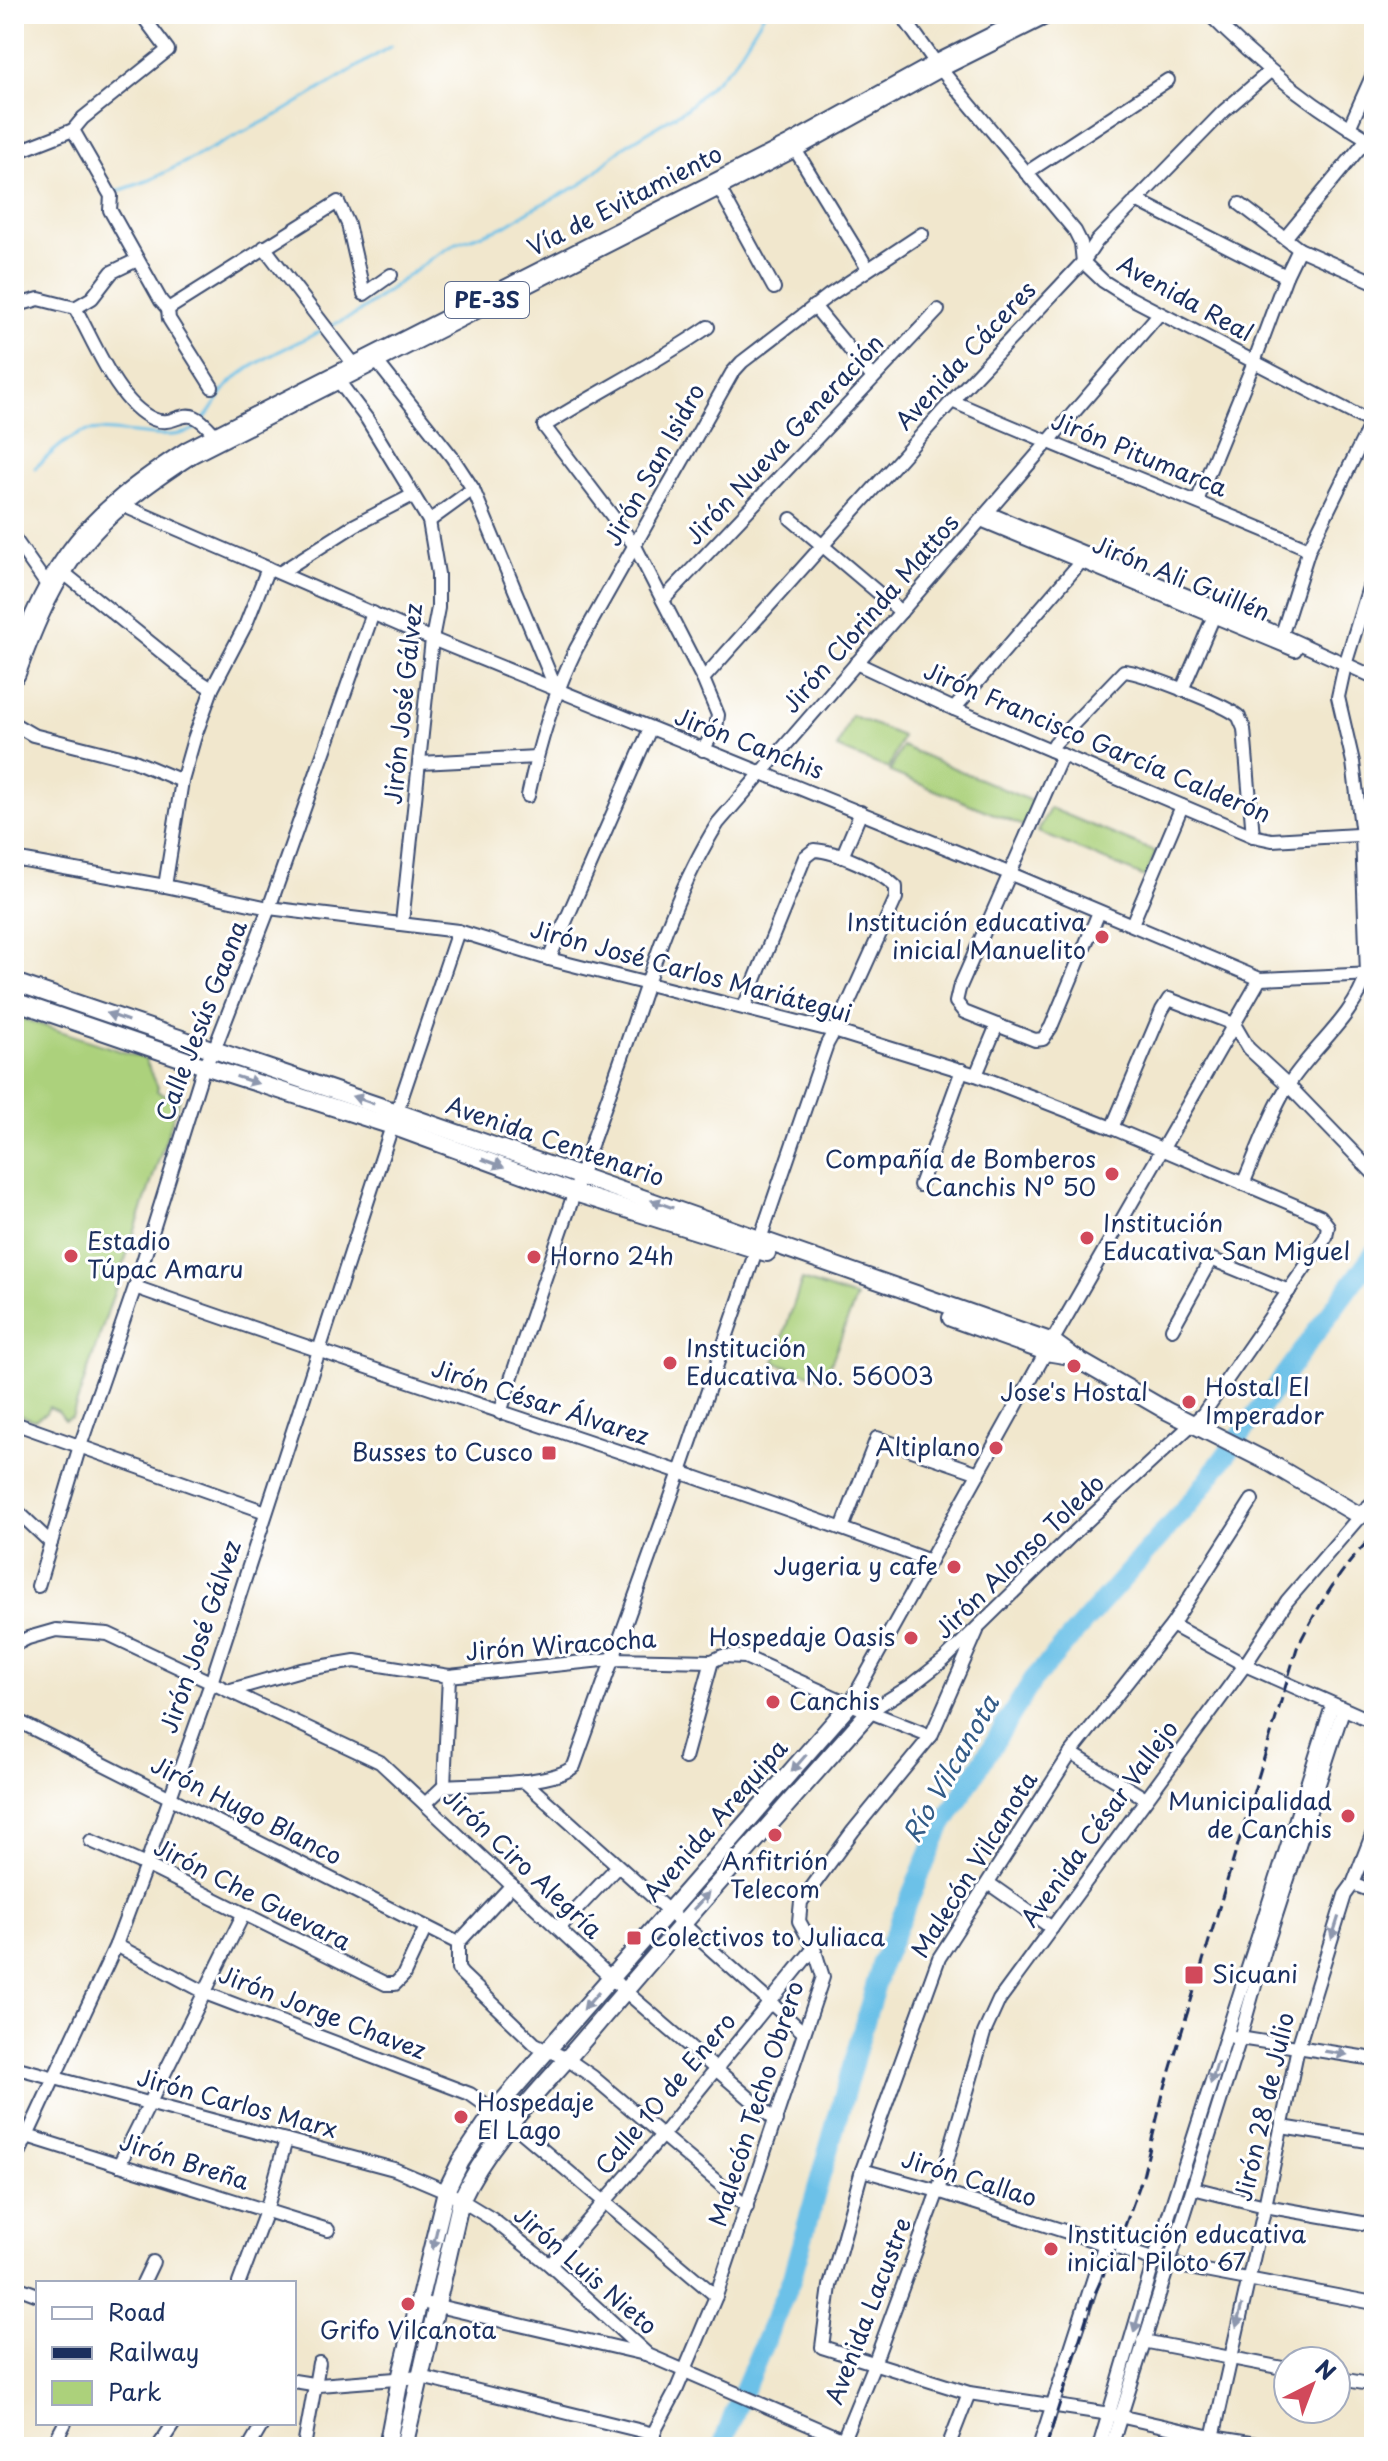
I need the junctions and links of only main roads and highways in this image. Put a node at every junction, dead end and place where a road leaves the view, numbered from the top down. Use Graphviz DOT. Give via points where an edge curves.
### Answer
graph roads {
  1 [pos="1042,14"];
  2 [pos="14,673"];
  1 -- 2 [label="highway, Vía de Evitamiento / PE-3S" via="356,368 207,428 190,452 117,503 80,540 34,617"];
}
